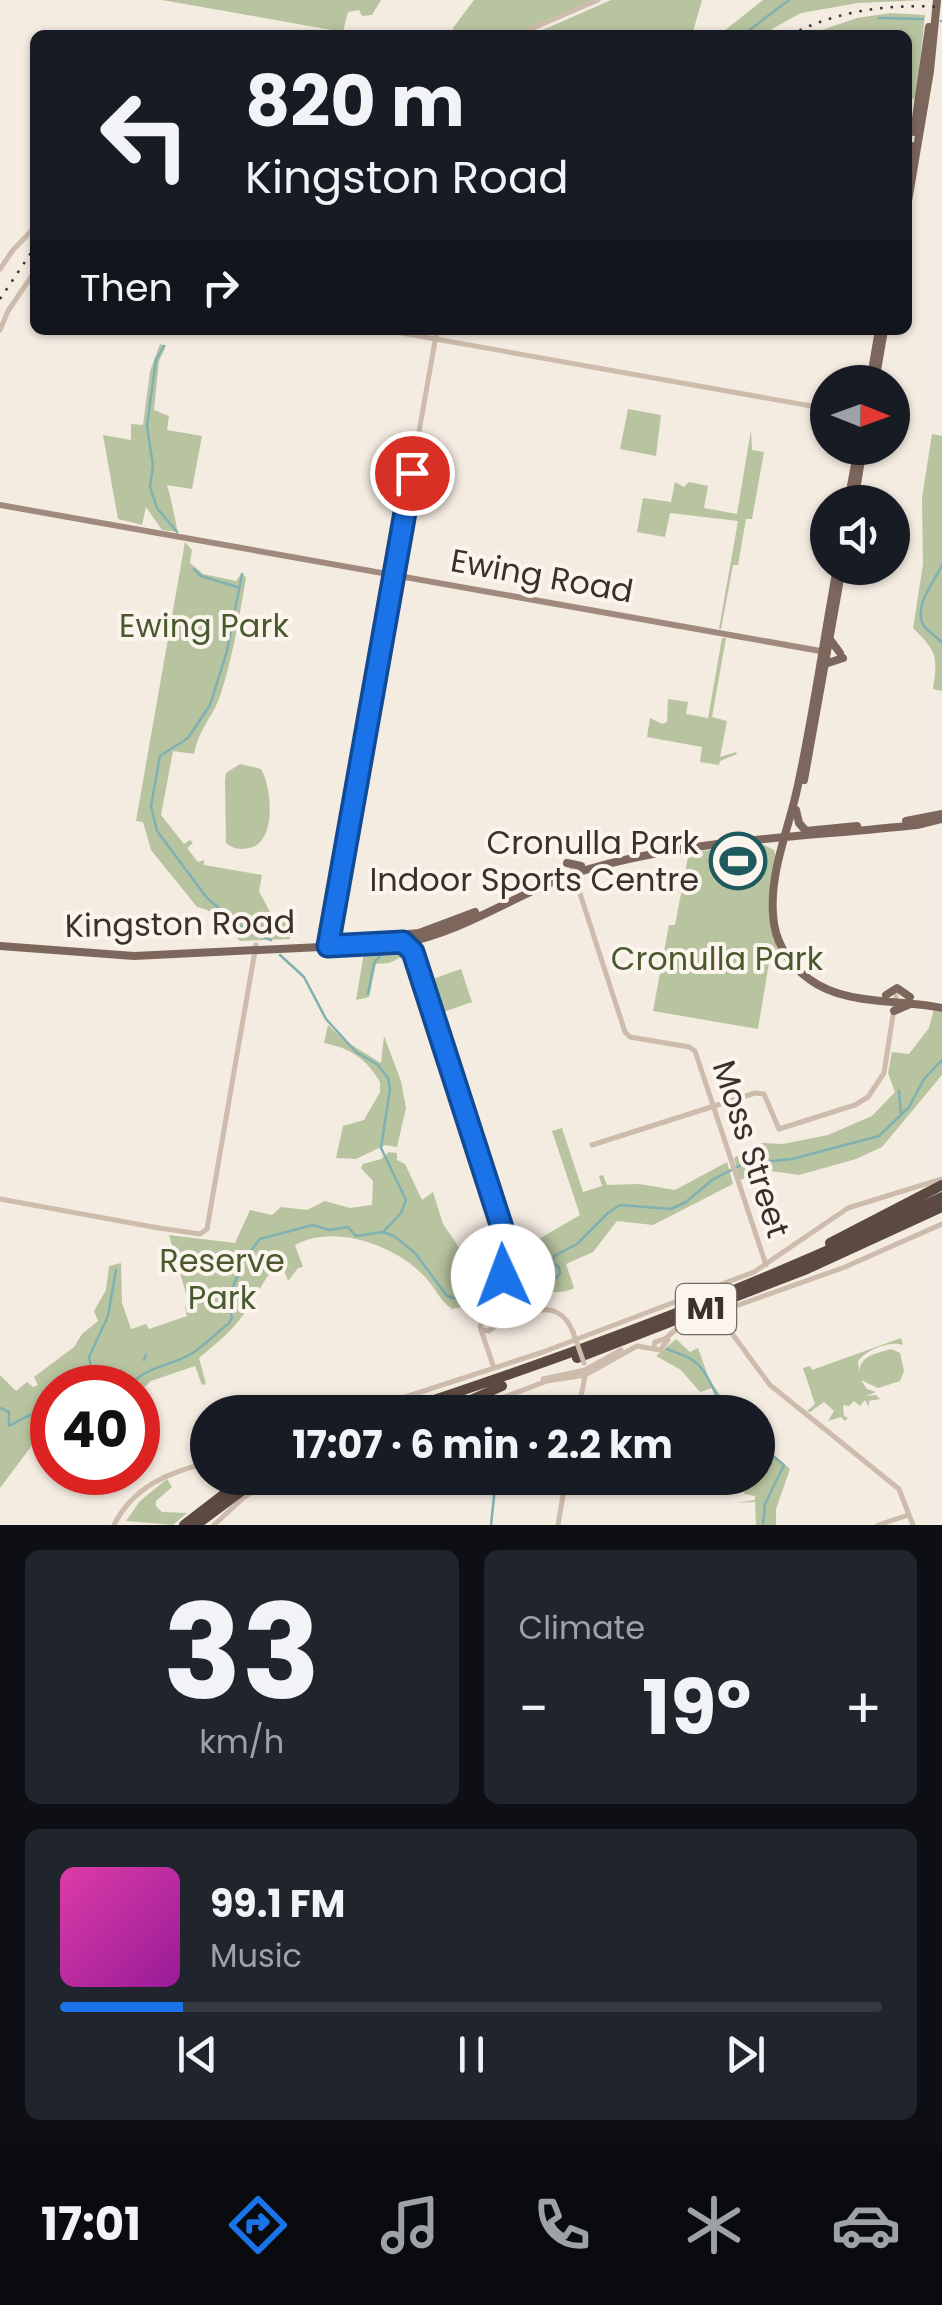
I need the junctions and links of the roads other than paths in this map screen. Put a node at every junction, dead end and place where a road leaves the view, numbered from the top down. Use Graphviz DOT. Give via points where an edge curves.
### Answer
graph roads {
  1 [pos="598,0"];
  2 [pos="934,0"];
  3 [pos="529,30"];
  4 [pos="928,61"];
  5 [pos="912,149"];
  6 [pos="912,173"];
  7 [pos="30,232"];
  8 [pos="0,270"];
  9 [pos="30,282"];
  10 [pos="1,328"];
  11 [pos="410,335"];
  12 [pos="437,335"];
  13 [pos="881,335"];
  14 [pos="436,340"];
  15 [pos="875,365"];
  16 [pos="810,406"];
  17 [pos="0,505"];
  18 [pos="394,576"];
  19 [pos="836,585"];
  20 [pos="837,585"];
  21 [pos="829,638"];
  22 [pos="824,652"];
  23 [pos="825,664"];
  24 [pos="796,810"];
  25 [pos="942,816"];
  26 [pos="791,837"];
  27 [pos="763,840"];
  28 [pos="780,857"];
  29 [pos="572,866"];
  30 [pos="407,940"];
  31 [pos="328,943"];
  32 [pos="0,944"];
  33 [pos="257,950"];
  34 [pos="413,952"];
  35 [pos="893,1000"];
  36 [pos="912,1000"];
  37 [pos="942,1006"];
  38 [pos="713,1106"];
  39 [pos="592,1146"];
  40 [pos="942,1182"];
  41 [pos="942,1197"];
  42 [pos="0,1199"];
  43 [pos="942,1210"];
  44 [pos="942,1226"];
  45 [pos="766,1265"];
  46 [pos="796,1265"];
  47 [pos="721,1314"];
  48 [pos="488,1325"];
  49 [pos="656,1345"];
  50 [pos="494,1368"];
  51 [pos="585,1369"];
  52 [pos="571,1375"];
  53 [pos="502,1386"];
  54 [pos="583,1386"];
  55 [pos="411,1395"];
  56 [pos="449,1395"];
  57 [pos="474,1395"];
  58 [pos="482,1395"];
  59 [pos="510,1395"];
  60 [pos="581,1395"];
  61 [pos="190,1468"];
  62 [pos="223,1495"];
  63 [pos="236,1495"];
  64 [pos="247,1495"];
  65 [pos="563,1495"];
  66 [pos="909,1514"];
  67 [pos="114,1525"];
  68 [pos="184,1525"];
  69 [pos="196,1525"];
  70 [pos="214,1525"];
  71 [pos="558,1525"];
  72 [pos="878,1525"];
  73 [pos="913,1525"];
  1 -- 3 [label="street"];
  2 -- 4 [label="main road"];
  4 -- 5 [label="main road"];
  4 -- 6 [label="main road"];
  7 -- 8 [label="street"];
  9 -- 10 [label="street"];
  11 -- 14 [label="street"];
  12 -- 14 [label="street"];
  13 -- 15 [label="main road"];
  14 -- 16 [label="street"];
  14 -- 18 [label="street"];
  17 -- 18 [label="main road, Ewing Road"];
  18 -- 22 [label="main road, Ewing Road"];
  18 -- 31 [label="street"];
  19 -- 22 [label="main road"];
  20 -- 21 [label="main road"];
  21 -- 22 [label="main road"];
  21 -- 23 [label="main road" via="841,655"];
  22 -- 23 [label="main road"];
  22 -- 26 [label="main road"];
  23 -- 24 [label="main road"];
  24 -- 26 [label="main road"];
  24 -- 26 [label="main road"];
  25 -- 26 [label="main road, Kingston Road" via="916,825"];
  26 -- 27 [label="main road, Kingston Road"];
  26 -- 28 [label="main road"];
  26 -- 29 [label="main road, Kingston Road" via="670,844"];
  26 -- 35 [label="main road" via="777,914 793,956 828,984"];
  27 -- 28 [label="main road"];
  27 -- 29 [label="main road, Kingston Road"];
  28 -- 35 [label="main road" via="773,918 792,963 832,992"];
  29 -- 30 [label="main road, Kingston Road"];
  29 -- 30 [label="main road, Kingston Road" via="441,932"];
  29 -- 38 [label="street, Moss Street" via="626,1032 693,1049"];
  30 -- 31 [label="main road, Kingston Road"];
  30 -- 34 [label="main road"];
  31 -- 33 [label="main road, Kingston Road"];
  32 -- 33 [label="main road, Kingston Road" via="103,952"];
  33 -- 42 [label="street" via="205,1232"];
  34 -- 48 [label="street" via="506,1240"];
  35 -- 36 [label="main road"];
  35 -- 36 [label="main road" via="897,988"];
  35 -- 38 [label="street" via="884,1073 865,1099 779,1129 760,1092"];
  36 -- 37 [label="main road"];
  38 -- 39 [label="street"];
  38 -- 45 [label="street, Moss Street"];
  40 -- 45 [label="street" via="848,1208"];
  40 -- 46 [label="highway"];
  41 -- 46 [label="highway, M1"];
  43 -- 53 [label="highway, M1" via="762,1288"];
  44 -- 47 [label="street"];
  45 -- 50 [label="street"];
  46 -- 56 [label="highway, M1"];
  47 -- 49 [label="street" via="680,1328 662,1349"];
  47 -- 66 [label="street" via="770,1385 896,1486"];
  48 -- 50 [label="street"];
  48 -- 51 [label="street, bridge" via="545,1308 560,1312"];
  49 -- 51 [label="street" via="636,1346"];
  49 -- 51 [label="street" via="635,1344"];
  50 -- 55 [label="street"];
  51 -- 52 [label="street"];
  51 -- 52 [label="street"];
  51 -- 54 [label="street"];
  52 -- 54 [label="street"];
  52 -- 59 [label="street"];
  53 -- 57 [label="highway, M1"];
  53 -- 58 [label="highway"];
  54 -- 60 [label="street"];
  61 -- 67 [label="street" via="161,1476 130,1500"];
  62 -- 68 [label="highway"];
  63 -- 69 [label="highway"];
  64 -- 70 [label="street"];
  65 -- 71 [label="street"];
  66 -- 72 [label="street"];
  66 -- 73 [label="street"];
}
